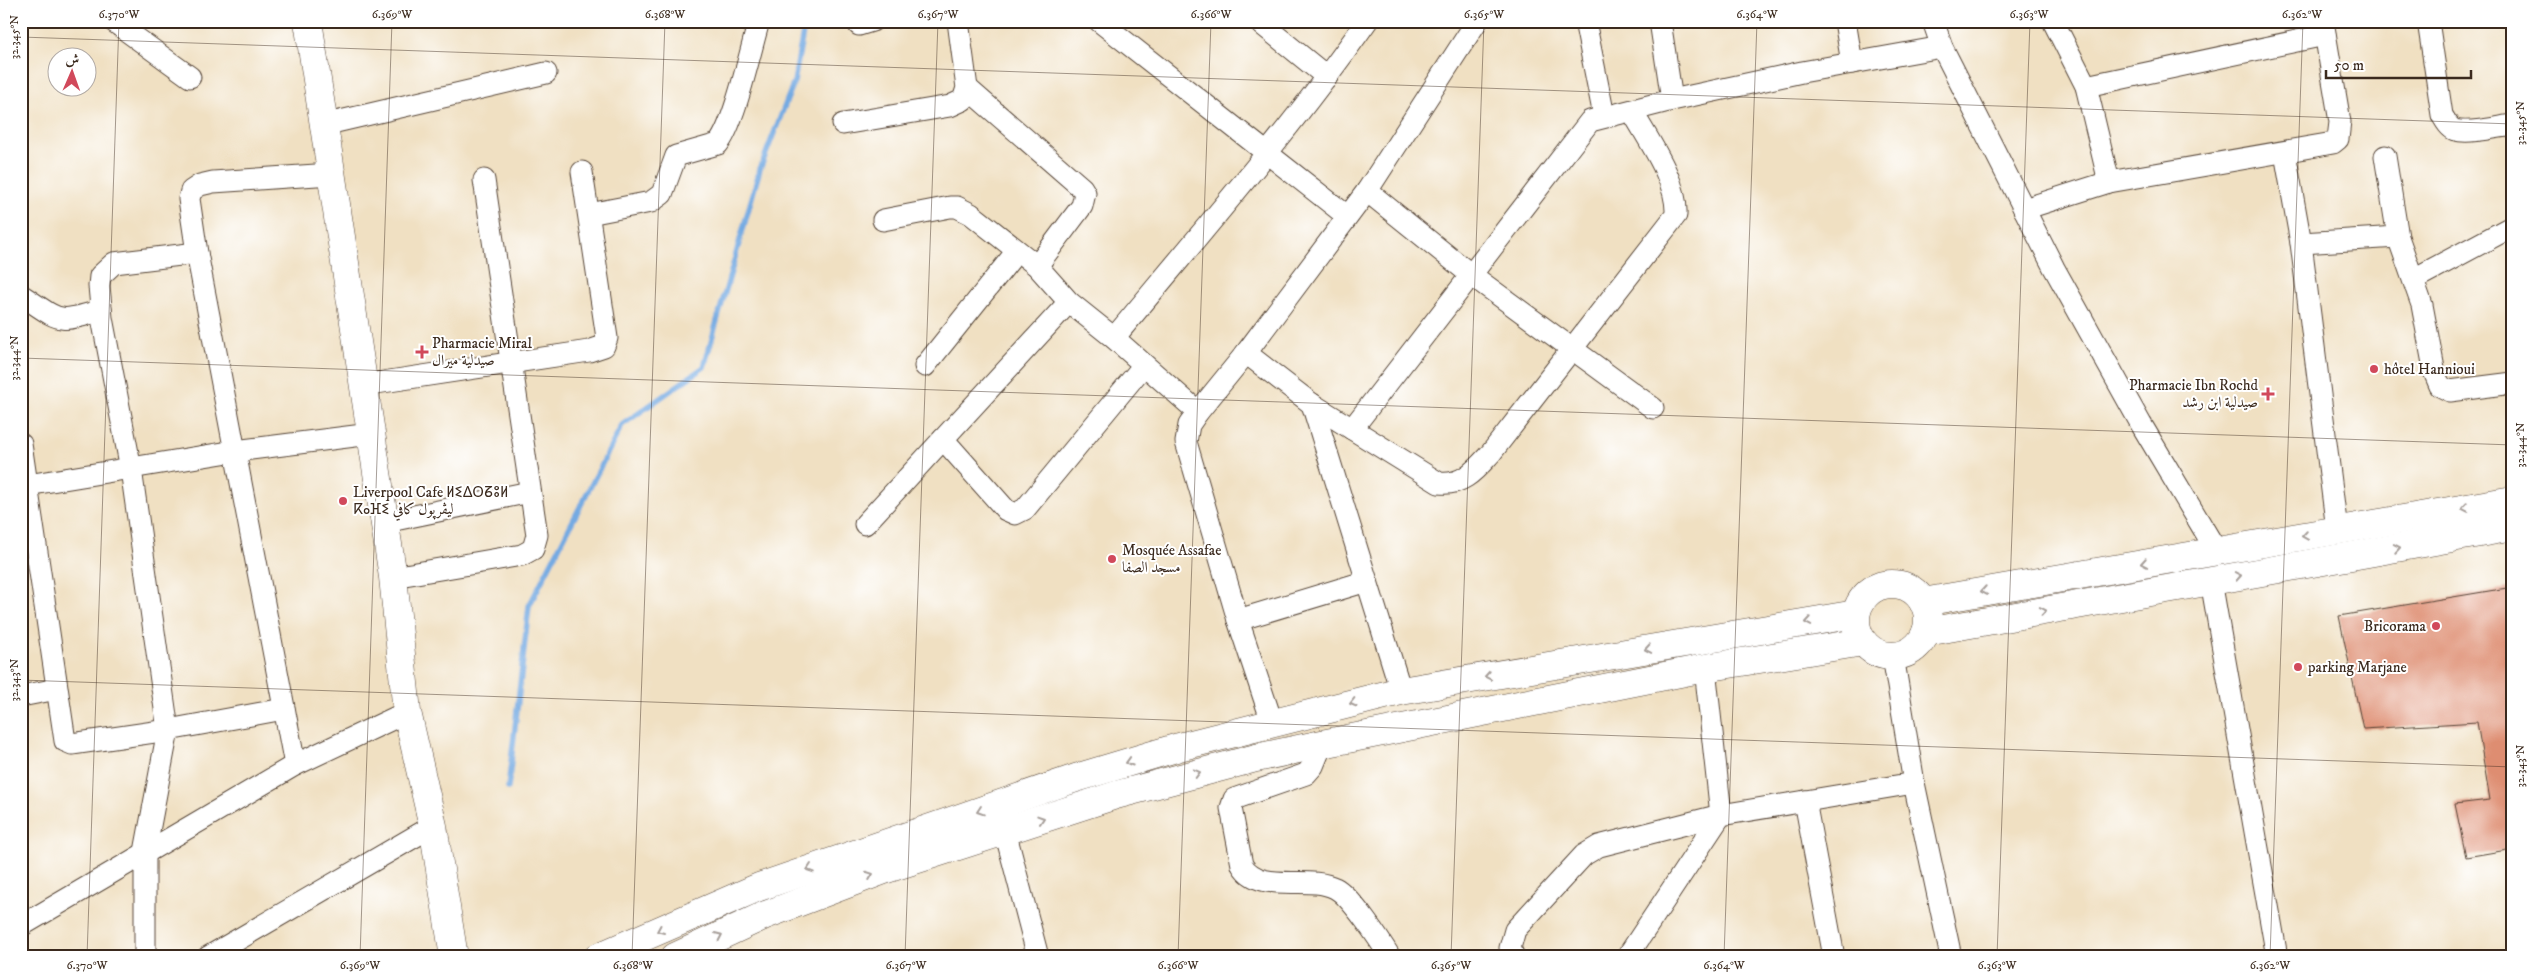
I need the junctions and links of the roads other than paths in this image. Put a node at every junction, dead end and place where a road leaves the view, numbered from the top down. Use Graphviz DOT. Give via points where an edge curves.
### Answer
graph roads {
  1 [pos="113,21"];
  2 [pos="308,21"];
  3 [pos="759,21"];
  4 [pos="958,21"];
  5 [pos="1099,21"];
  6 [pos="1258,21"];
  7 [pos="1367,21"];
  8 [pos="1477,21"];
  9 [pos="1585,21"];
  10 [pos="1660,21"];
  11 [pos="1845,21"];
  12 [pos="1933,21"];
  13 [pos="2053,21"];
  14 [pos="2428,21"];
  15 [pos="2324,28"];
  16 [pos="1942,47"];
  17 [pos="1852,63"];
  18 [pos="546,73"];
  19 [pos="190,76"];
  20 [pos="1328,77"];
  21 [pos="2086,86"];
  22 [pos="966,88"];
  23 [pos="1672,100"];
  24 [pos="1632,110"];
  25 [pos="1604,116"];
  26 [pos="843,124"];
  27 [pos="323,125"];
  28 [pos="2513,125"];
  29 [pos="2285,153"];
  30 [pos="1266,154"];
  31 [pos="2385,156"];
  32 [pos="582,172"];
  33 [pos="331,174"];
  34 [pos="484,180"];
  35 [pos="2109,182"];
  36 [pos="1367,191"];
  37 [pos="2024,209"];
  38 [pos="588,214"];
  39 [pos="1347,216"];
  40 [pos="883,220"];
  41 [pos="2513,226"];
  42 [pos="2398,237"];
  43 [pos="2301,243"];
  44 [pos="1017,251"];
  45 [pos="197,253"];
  46 [pos="1037,266"];
  47 [pos="1470,274"];
  48 [pos="2414,279"];
  49 [pos="21,295"];
  50 [pos="1068,302"];
  51 [pos="101,310"];
  52 [pos="1114,338"];
  53 [pos="1573,349"];
  54 [pos="1246,353"];
  55 [pos="510,364"];
  56 [pos="1144,365"];
  57 [pos="926,366"];
  58 [pos="2513,383"];
  59 [pos="364,385"];
  60 [pos="1312,404"];
  61 [pos="1653,408"];
  62 [pos="1198,412"];
  63 [pos="1352,429"];
  64 [pos="371,434"];
  65 [pos="942,439"];
  66 [pos="21,444"];
  67 [pos="235,451"];
  68 [pos="131,469"];
  69 [pos="24,487"];
  70 [pos="530,492"];
  71 [pos="2513,500"];
  72 [pos="385,522"];
  73 [pos="864,524"];
  74 [pos="2513,527"];
  75 [pos="2337,530"];
  76 [pos="2216,550"];
  77 [pos="393,577"];
  78 [pos="1367,581"];
  79 [pos="2211,581"];
  80 [pos="1923,602"];
  81 [pos="1856,614"];
  82 [pos="1238,620"];
  83 [pos="1926,632"];
  84 [pos="1863,642"];
  85 [pos="1893,656"];
  86 [pos="1705,668"];
  87 [pos="57,689"];
  88 [pos="1401,691"];
  89 [pos="21,696"];
  90 [pos="284,709"];
  91 [pos="407,712"];
  92 [pos="1272,722"];
  93 [pos="168,730"];
  94 [pos="1322,744"];
  95 [pos="295,765"];
  96 [pos="1914,783"];
  97 [pos="1804,801"];
  98 [pos="1721,815"];
  99 [pos="433,826"];
  100 [pos="1005,831"];
  101 [pos="145,852"];
  102 [pos="21,926"];
  103 [pos="1384,954"];
  104 [pos="145,957"];
  105 [pos="208,957"];
  106 [pos="454,957"];
  107 [pos="598,957"];
  108 [pos="675,957"];
  109 [pos="1038,957"];
  110 [pos="1514,957"];
  111 [pos="1627,957"];
  112 [pos="1834,957"];
  113 [pos="1951,957"];
  114 [pos="2277,957"];
  1 -- 19 [label="street"];
  2 -- 27 [label="main road"];
  3 -- 38 [label="street" via="732,112 718,144 676,156 662,194 657,199"];
  4 -- 22 [label="street"];
  5 -- 30 [label="street"];
  6 -- 20 [label="street"];
  7 -- 20 [label="street"];
  8 -- 36 [label="street"];
  9 -- 25 [label="street"];
  10 -- 23 [label="street"];
  11 -- 17 [label="street"];
  12 -- 16 [label="street"];
  13 -- 21 [label="street"];
  14 -- 28 [label="street" via="2442,115 2447,124 2454,130"];
  15 -- 21 [label="street"];
  15 -- 29 [label="street" via="2340,122 2338,139 2319,147"];
  16 -- 17 [label="street"];
  16 -- 37 [label="street"];
  17 -- 23 [label="street"];
  18 -- 27 [label="street"];
  20 -- 30 [label="street"];
  21 -- 35 [label="street"];
  22 -- 26 [label="street" via="963,100 950,106"];
  22 -- 46 [label="street" via="1085,193 1082,206"];
  23 -- 24 [label="street"];
  24 -- 25 [label="street"];
  24 -- 53 [label="street" via="1671,182 1677,203 1676,215"];
  25 -- 47 [label="street" via="1590,121"];
  27 -- 33 [label="main road"];
  29 -- 35 [label="street"];
  29 -- 43 [label="street"];
  30 -- 39 [label="street"];
  30 -- 52 [label="street"];
  31 -- 42 [label="street"];
  32 -- 38 [label="street"];
  33 -- 45 [label="street" via="200,185 192,191 189,199"];
  33 -- 59 [label="main road"];
  34 -- 55 [label="street"];
  35 -- 37 [label="street"];
  36 -- 39 [label="street"];
  36 -- 47 [label="street"];
  37 -- 76 [label="street" via="2136,415"];
  38 -- 55 [label="street" via="606,343 601,349"];
  39 -- 54 [label="street"];
  40 -- 44 [label="street" via="957,208 971,214"];
  41 -- 48 [label="street"];
  42 -- 43 [label="street"];
  42 -- 48 [label="street"];
  43 -- 75 [label="street"];
  44 -- 46 [label="street"];
  44 -- 57 [label="street"];
  45 -- 51 [label="street" via="114,263 100,276"];
  45 -- 67 [label="street"];
  46 -- 50 [label="street"];
  47 -- 53 [label="street"];
  47 -- 63 [label="street"];
  48 -- 58 [label="street" via="2440,386 2450,391"];
  49 -- 51 [label="street" via="65,320"];
  50 -- 52 [label="street"];
  50 -- 65 [label="street"];
  51 -- 68 [label="street"];
  52 -- 56 [label="street"];
  53 -- 61 [label="street"];
  53 -- 63 [label="street" via="1491,453 1458,482 1438,483"];
  54 -- 60 [label="street"];
  54 -- 62 [label="street"];
  55 -- 59 [label="street"];
  55 -- 70 [label="street"];
  56 -- 62 [label="street"];
  56 -- 65 [label="street" via="1025,509 1015,514 1006,510"];
  59 -- 64 [label="main road"];
  60 -- 63 [label="street"];
  60 -- 78 [label="street"];
  62 -- 82 [label="street" via="1189,425 1186,442"];
  64 -- 67 [label="street"];
  64 -- 72 [label="main road"];
  65 -- 73 [label="street"];
  66 -- 69 [label="street"];
  67 -- 68 [label="street"];
  67 -- 90 [label="street"];
  68 -- 69 [label="street"];
  68 -- 93 [label="street"];
  69 -- 87 [label="street"];
  70 -- 72 [label="street"];
  70 -- 77 [label="street" via="537,536 533,550 507,558"];
  71 -- 75 [label="main road, one-way"];
  72 -- 77 [label="main road"];
  79 -- 74 [label="main road, one-way"];
  75 -- 76 [label="main road, one-way"];
  76 -- 80 [label="main road, one-way"];
  77 -- 91 [label="main road"];
  78 -- 82 [label="street"];
  78 -- 88 [label="street"];
  83 -- 79 [label="main road, one-way"];
  79 -- 114 [label="street"];
  80 -- 81 [label="main road" via="1909,589 1890,584 1865,596"];
  80 -- 83 [label="main road" via="1928,616"];
  81 -- 84 [label="main road" via="1857,629"];
  81 -- 88 [label="main road, one-way"];
  82 -- 92 [label="street"];
  83 -- 85 [label="main road" via="1917,646"];
  84 -- 85 [label="main road" via="1877,653"];
  84 -- 86 [label="main road"];
  85 -- 96 [label="street"];
  86 -- 94 [label="main road"];
  86 -- 98 [label="street"];
  87 -- 89 [label="street"];
  87 -- 93 [label="street" via="65,740 72,744"];
  88 -- 92 [label="main road, one-way"];
  90 -- 93 [label="street"];
  90 -- 95 [label="street"];
  91 -- 95 [label="street"];
  91 -- 99 [label="main road"];
  92 -- 107 [label="main road, one-way" via="1076,778 759,887"];
  93 -- 101 [label="street"];
  100 -- 94 [label="main road, one-way" via="1116,795"];
  94 -- 103 [label="street" via="1314,766 1306,774 1234,799 1231,808 1239,855 1247,872 1256,878 1316,882 1336,888 1360,915"];
  95 -- 101 [label="street"];
  96 -- 97 [label="street"];
  96 -- 113 [label="street"];
  97 -- 98 [label="street"];
  97 -- 112 [label="street"];
  98 -- 110 [label="street" via="1599,846 1584,855 1515,930 1510,948"];
  98 -- 111 [label="street"];
  99 -- 105 [label="street"];
  99 -- 106 [label="main road"];
  108 -- 100 [label="main road, one-way" via="763,916 825,892"];
  100 -- 109 [label="street"];
  101 -- 102 [label="street"];
  101 -- 104 [label="street"];
}
